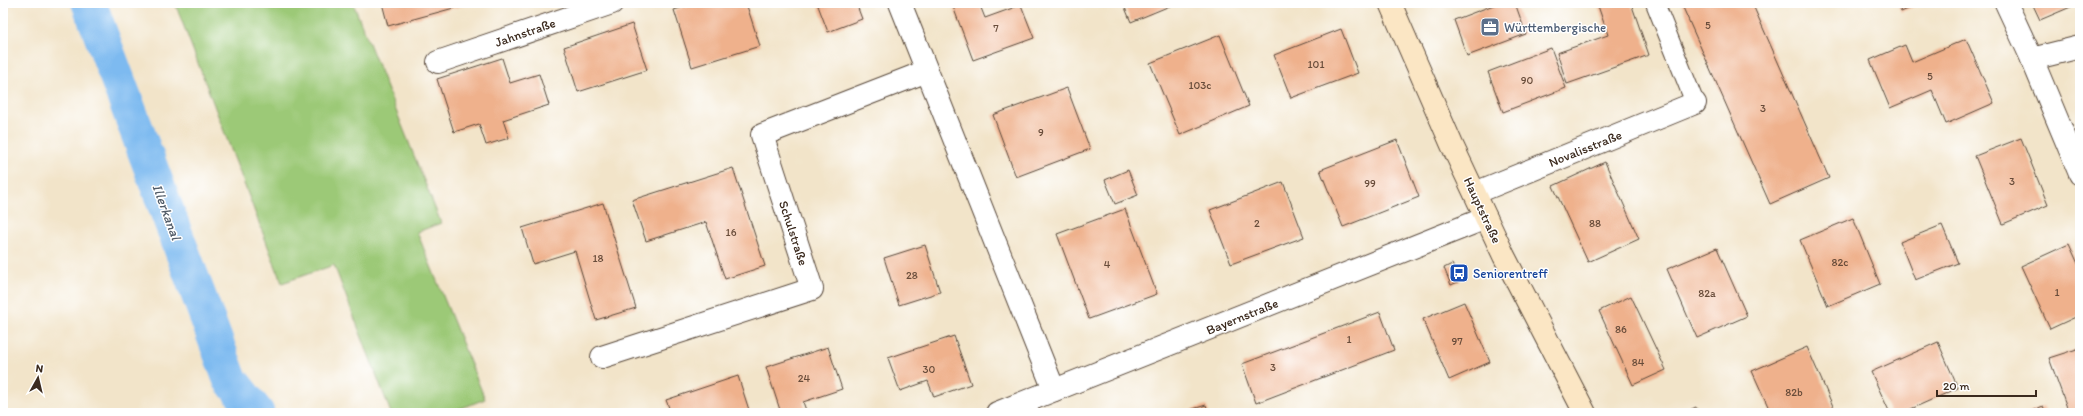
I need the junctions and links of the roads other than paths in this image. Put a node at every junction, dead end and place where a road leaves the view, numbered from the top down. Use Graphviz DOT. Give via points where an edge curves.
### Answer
graph roads {
  1 [pos="612,3"];
  2 [pos="900,3"];
  3 [pos="1390,3"];
  4 [pos="1655,3"];
  5 [pos="2006,3"];
  6 [pos="2080,47"];
  7 [pos="2032,59"];
  8 [pos="438,62"];
  9 [pos="927,70"];
  10 [pos="1695,103"];
  11 [pos="2080,174"];
  12 [pos="1475,193"];
  13 [pos="1486,218"];
  14 [pos="602,357"];
  15 [pos="1054,390"];
  16 [pos="997,413"];
  17 [pos="1586,413"];
  1 -- 8 [label="street, Jahnstraße"];
  2 -- 9 [label="street"];
  3 -- 12 [label="main road, Hauptstraße"];
  4 -- 10 [label="lane"];
  5 -- 7 [label="street"];
  6 -- 7 [label="street"];
  7 -- 11 [label="street"];
  9 -- 14 [label="street, Schulstraße" via="762,135 812,289"];
  9 -- 15 [label="street"];
  10 -- 12 [label="street, Novalisstraße"];
  12 -- 13 [label="main road, Hauptstraße"];
  13 -- 15 [label="street, Bayernstraße"];
  13 -- 17 [label="main road, Hauptstraße"];
  15 -- 16 [label="street, Bayernstraße"];
}
